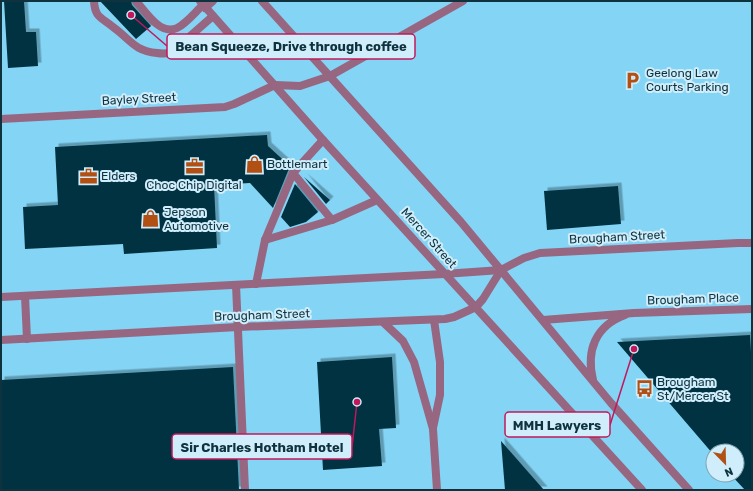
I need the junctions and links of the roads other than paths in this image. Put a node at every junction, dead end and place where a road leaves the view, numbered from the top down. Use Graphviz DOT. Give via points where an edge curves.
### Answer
graph roads {
  1 [pos="94,1"];
  2 [pos="136,1"];
  3 [pos="214,1"];
  4 [pos="262,1"];
  5 [pos="463,1"];
  6 [pos="203,5"];
  7 [pos="213,16"];
  8 [pos="330,76"];
  9 [pos="275,85"];
  10 [pos="1,119"];
  11 [pos="323,140"];
  12 [pos="293,173"];
  13 [pos="377,200"];
  14 [pos="332,220"];
  15 [pos="265,240"];
  16 [pos="752,240"];
  17 [pos="738,243"];
  18 [pos="752,243"];
  19 [pos="501,270"];
  20 [pos="444,274"];
  21 [pos="256,284"];
  22 [pos="236,285"];
  23 [pos="25,296"];
  24 [pos="1,297"];
  25 [pos="476,307"];
  26 [pos="752,309"];
  27 [pos="634,313"];
  28 [pos="434,320"];
  29 [pos="543,320"];
  30 [pos="384,323"];
  31 [pos="238,327"];
  32 [pos="27,339"];
  33 [pos="1,340"];
  34 [pos="593,380"];
  35 [pos="433,429"];
  36 [pos="245,490"];
  37 [pos="437,490"];
  38 [pos="642,490"];
  39 [pos="689,490"];
  1 -- 7 [label="street" via="98,16 136,47 152,53 172,52"];
  2 -- 6 [label="street" via="159,26 168,29 180,26"];
  3 -- 6 [label="street"];
  4 -- 8 [label="street"];
  5 -- 8 [label="street"];
  6 -- 7 [label="street, Mercer Street"];
  7 -- 9 [label="street, Mercer Street"];
  8 -- 9 [label="street" via="300,86"];
  8 -- 19 [label="street"];
  9 -- 10 [label="street, Bayley Street" via="225,107"];
  9 -- 11 [label="street, Mercer Street"];
  11 -- 12 [label="street"];
  11 -- 13 [label="street, Mercer Street"];
  12 -- 14 [label="street"];
  12 -- 15 [label="street"];
  13 -- 14 [label="street"];
  13 -- 20 [label="street, Mercer Street"];
  14 -- 15 [label="street"];
  15 -- 21 [label="street"];
  16 -- 17 [label="street, Brougham Street"];
  17 -- 18 [label="street, Brougham Street"];
  17 -- 19 [label="street, Brougham Street" via="540,254 524,258"];
  19 -- 20 [label="street, Brougham Street"];
  19 -- 25 [label="street, Brougham Street"];
  19 -- 29 [label="street"];
  20 -- 21 [label="street, Brougham Street"];
  20 -- 25 [label="street, Mercer Street"];
  21 -- 22 [label="street, Brougham Street"];
  22 -- 23 [label="street, Brougham Street"];
  22 -- 31 [label="street"];
  23 -- 24 [label="street, Brougham Street"];
  23 -- 32 [label="street"];
  25 -- 28 [label="street, Brougham Street" via="449,319"];
  25 -- 38 [label="street, Mercer Street"];
  26 -- 27 [label="street, Brougham Place"];
  27 -- 29 [label="street, Brougham Place"];
  27 -- 34 [label="street, Brougham Place" via="606,326 598,336 591,356"];
  28 -- 30 [label="street, Brougham Street"];
  28 -- 35 [label="street" via="440,362 440,389"];
  29 -- 34 [label="street"];
  30 -- 31 [label="street, Brougham Street"];
  30 -- 35 [label="street" via="397,334 410,352"];
  31 -- 32 [label="street, Brougham Street"];
  31 -- 36 [label="street"];
  32 -- 33 [label="street, Brougham Street"];
  34 -- 39 [label="street"];
  35 -- 37 [label="street"];
}
